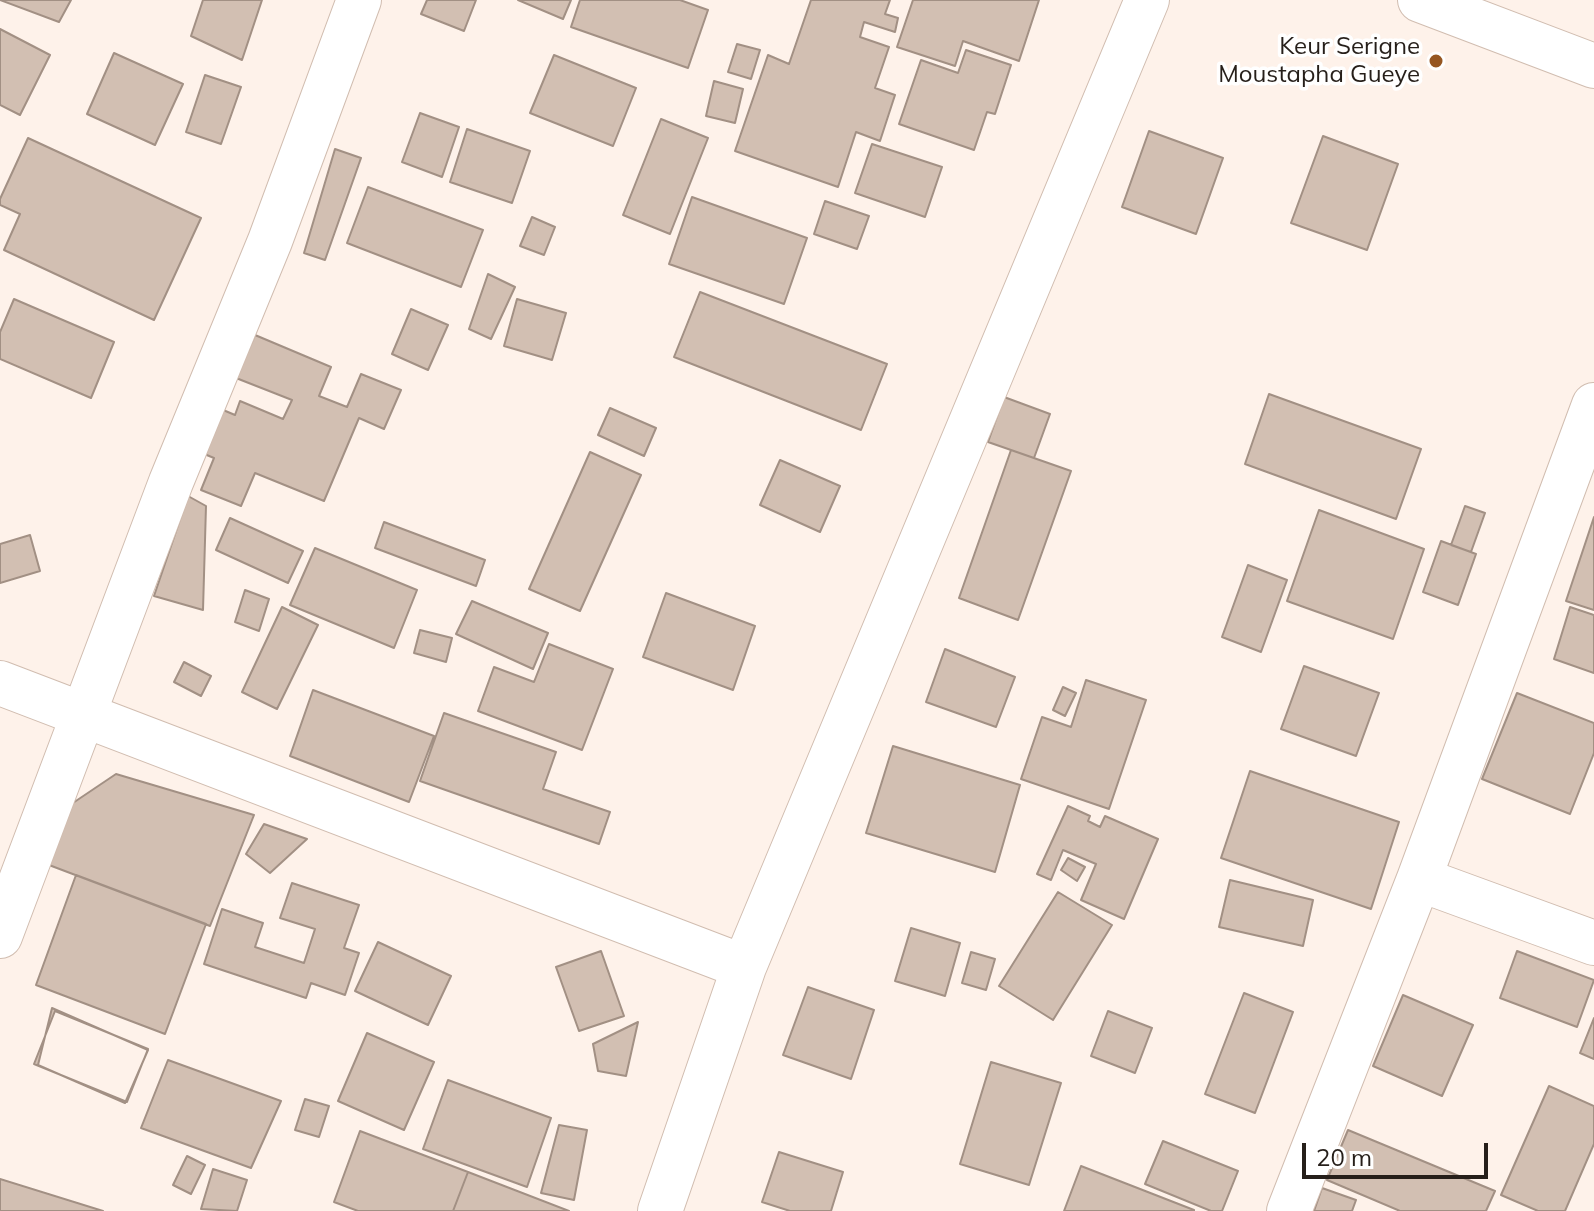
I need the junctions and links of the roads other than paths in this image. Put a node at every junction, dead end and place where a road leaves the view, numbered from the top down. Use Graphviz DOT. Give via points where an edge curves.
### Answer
graph roads {
  1 [pos="359,0"];
  2 [pos="1147,0"];
  3 [pos="1420,0"];
  4 [pos="1594,66"];
  5 [pos="1594,405"];
  6 [pos="0,683"];
  7 [pos="81,715"];
  8 [pos="1419,879"];
  9 [pos="0,936"];
  10 [pos="1594,943"];
  11 [pos="744,967"];
  12 [pos="660,1211"];
  13 [pos="1289,1211"];
  1 -- 7 [label="street" via="270,241"];
  2 -- 11 [label="street"];
  3 -- 4 [label="street"];
  5 -- 8 [label="street"];
  6 -- 7 [label="street"];
  7 -- 9 [label="street"];
  7 -- 11 [label="street"];
  8 -- 10 [label="street"];
  8 -- 13 [label="street"];
  11 -- 12 [label="street"];
}
